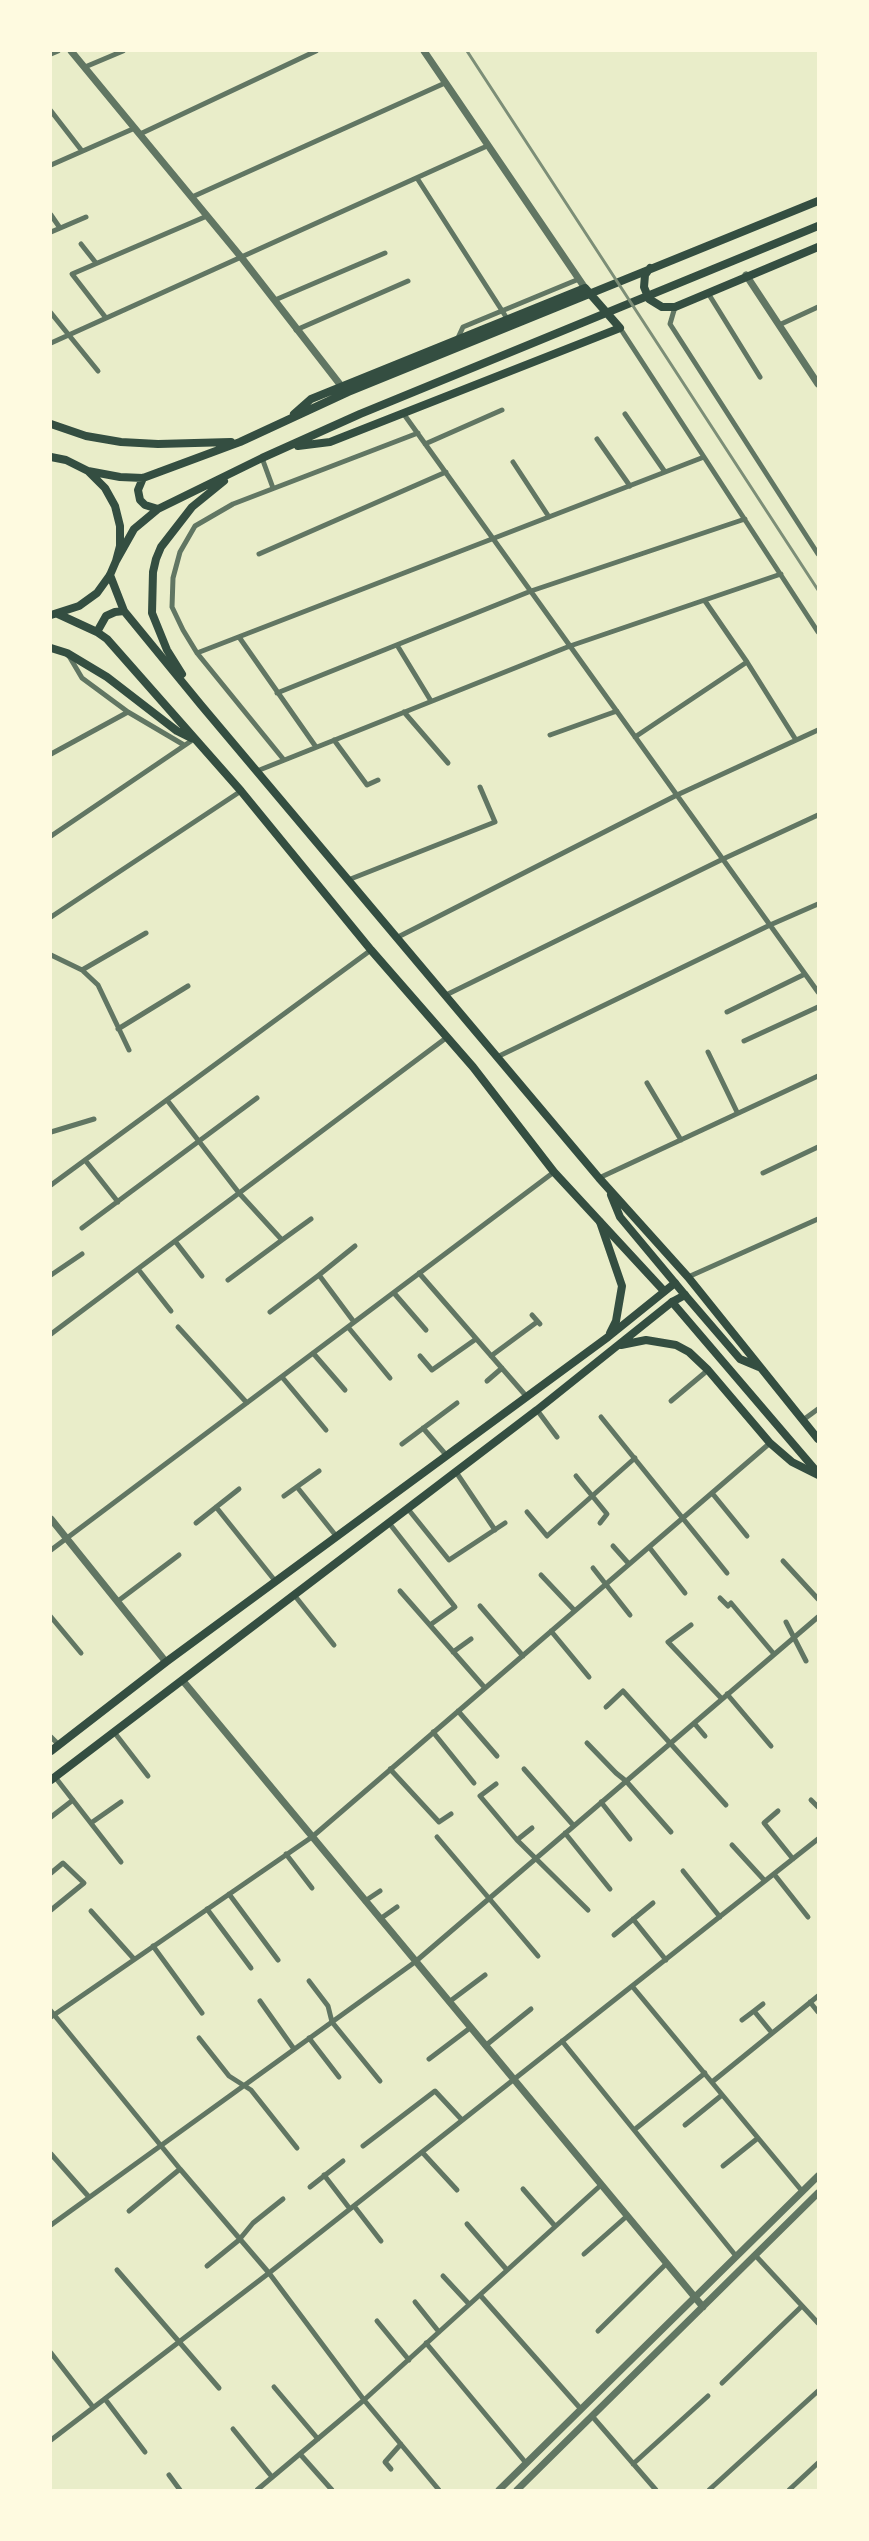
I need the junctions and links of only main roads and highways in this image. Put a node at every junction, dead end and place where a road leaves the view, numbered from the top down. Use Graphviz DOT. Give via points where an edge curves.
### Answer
graph roads {
  1 [pos="818,194"];
  2 [pos="818,201"];
  3 [pos="818,226"];
  4 [pos="818,247"];
  5 [pos="345,389"];
  6 [pos="51,424"];
  7 [pos="240,442"];
  8 [pos="288,447"];
  9 [pos="51,457"];
  10 [pos="88,471"];
  11 [pos="237,471"];
  12 [pos="143,478"];
  13 [pos="158,508"];
  14 [pos="116,561"];
  15 [pos="110,575"];
  16 [pos="124,611"];
  17 [pos="55,614"];
  18 [pos="97,632"];
  19 [pos="51,648"];
  20 [pos="201,705"];
  21 [pos="194,739"];
  22 [pos="609,1189"];
  23 [pos="600,1220"];
  24 [pos="675,1283"];
  25 [pos="664,1291"];
  26 [pos="685,1295"];
  27 [pos="672,1302"];
  28 [pos="608,1337"];
  29 [pos="620,1346"];
  30 [pos="759,1367"];
  31 [pos="818,1439"];
  32 [pos="818,1474"];
  33 [pos="51,1751"];
  34 [pos="53,1778"];
  1 -- 4 [label="main road" via="662,260 645,275 644,287 649,299 662,307 675,307"];
  2 -- 5 [label="main road"];
  3 -- 8 [label="main road"];
  5 -- 7 [label="main road"];
  5 -- 8 [label="main road" via="585,288 620,328 330,442"];
  6 -- 7 [label="main road" via="121,442"];
  7 -- 12 [label="main road"];
  8 -- 11 [label="main road"];
  9 -- 10 [label="main road"];
  10 -- 12 [label="main road"];
  10 -- 14 [label="main road" via="105,488 115,506 120,526"];
  11 -- 13 [label="main road"];
  11 -- 20 [label="main road" via="186,514 161,547 153,572 152,613 158,630"];
  12 -- 13 [label="main road" via="138,490 140,500"];
  13 -- 14 [label="main road" via="134,529"];
  14 -- 15 [label="main road"];
  15 -- 16 [label="main road"];
  15 -- 17 [label="main road" via="88,600"];
  16 -- 18 [label="main road" via="106,616"];
  16 -- 20 [label="main road"];
  17 -- 18 [label="main road"];
  18 -- 21 [label="main road"];
  19 -- 21 [label="main road" via="107,677"];
  20 -- 22 [label="main road"];
  21 -- 23 [label="main road" via="242,790 554,1172"];
  22 -- 24 [label="main road" via="620,1217"];
  22 -- 30 [label="main road" via="688,1277"];
  23 -- 25 [label="main road"];
  23 -- 28 [label="main road" via="622,1286 616,1321"];
  24 -- 25 [label="main road"];
  24 -- 26 [label="main road"];
  25 -- 27 [label="main road"];
  25 -- 28 [label="main road"];
  26 -- 27 [label="main road"];
  26 -- 30 [label="main road" via="740,1359"];
  27 -- 29 [label="main road"];
  27 -- 32 [label="main road"];
  28 -- 33 [label="main road"];
  29 -- 32 [label="main road" via="646,1340 676,1345 689,1352 770,1443 792,1462"];
  29 -- 34 [label="main road"];
  30 -- 31 [label="main road"];
}
